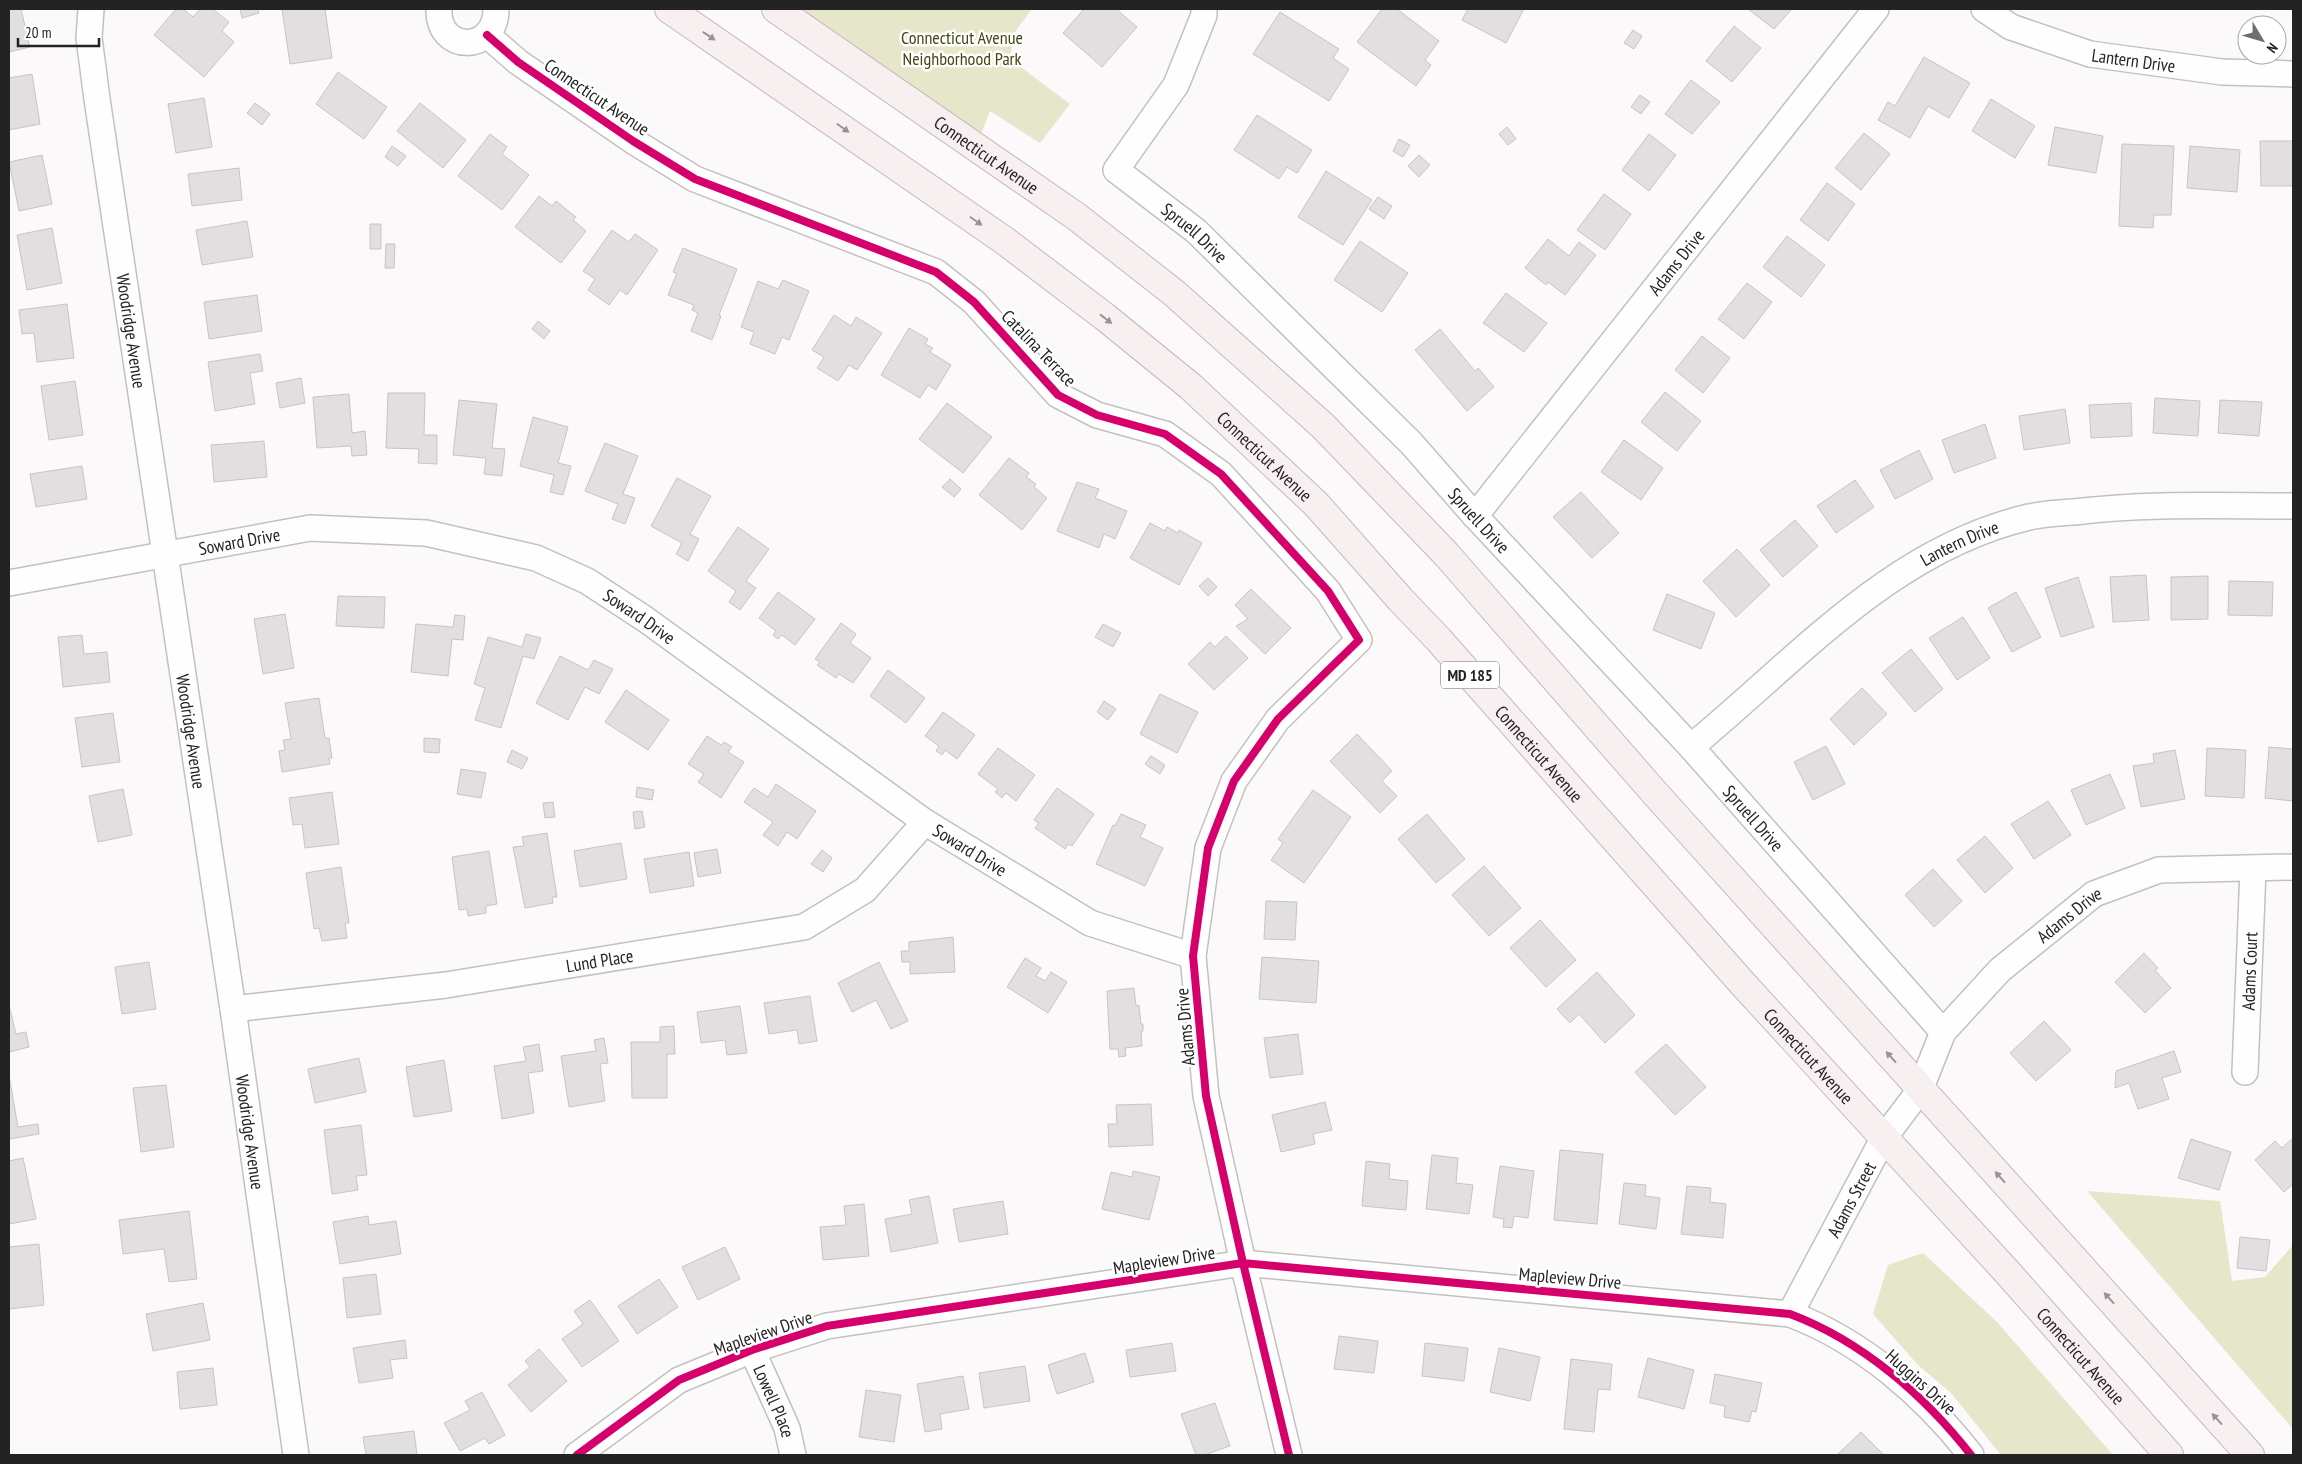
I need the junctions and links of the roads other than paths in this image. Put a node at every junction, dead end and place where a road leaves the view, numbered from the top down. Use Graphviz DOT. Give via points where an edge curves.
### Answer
graph roads {
  1 [pos="90,9"];
  2 [pos="439,9"];
  3 [pos="496,9"];
  4 [pos="669,9"];
  5 [pos="776,9"];
  6 [pos="1204,9"];
  7 [pos="1876,9"];
  8 [pos="1984,9"];
  9 [pos="487,35"];
  10 [pos="2293,74"];
  11 [pos="695,178"];
  12 [pos="2293,506"];
  13 [pos="1475,516"];
  14 [pos="166,554"];
  15 [pos="9,583"];
  16 [pos="1359,640"];
  17 [pos="1691,747"];
  18 [pos="925,822"];
  19 [pos="2293,868"];
  20 [pos="2253,869"];
  21 [pos="1193,956"];
  22 [pos="234,1009"];
  23 [pos="1943,1032"];
  24 [pos="2245,1072"];
  25 [pos="1920,1090"];
  26 [pos="1883,1138"];
  27 [pos="1243,1263"];
  28 [pos="1790,1314"];
  29 [pos="752,1350"];
  30 [pos="296,1455"];
  31 [pos="577,1455"];
  32 [pos="793,1455"];
  33 [pos="1289,1455"];
  34 [pos="1971,1455"];
  35 [pos="2169,1455"];
  36 [pos="2250,1455"];
  1 -- 14 [label="street, Woodridge Avenue" via="89,38 97,99"];
  2 -- 9 [label="street" via="440,23 448,36 455,40 471,42"];
  3 -- 9 [label="street" via="493,27"];
  4 -- 26 [label="main road, Connecticut Avenue / MD 185, one-way" via="1005,242 1197,393 1316,504"];
  25 -- 5 [label="main road, Connecticut Avenue, one-way" via="1446,554 1323,426 1174,293 1077,217"];
  6 -- 13 [label="street, Spruell Drive" via="1176,85 1116,170 1196,231 1411,443"];
  7 -- 13 [label="street, Adams Drive"];
  8 -- 10 [label="street, Lantern Drive" via="2011,26 2090,54 2222,72"];
  9 -- 11 [label="street, Connecticut Avenue" via="518,62"];
  11 -- 16 [label="street, Catalina Terrace" via="936,272 974,302 1058,395 1097,415 1165,434 1221,474 1328,591"];
  12 -- 17 [label="street, Lantern Drive" via="2120,506 2029,517 1968,537 1919,560 1863,598"];
  13 -- 17 [label="street, Spruell Drive"];
  14 -- 15 [label="street, Soward Drive"];
  14 -- 18 [label="street, Soward Drive" via="310,528 426,534 536,558 587,581 645,619"];
  14 -- 22 [label="street, Woodridge Avenue"];
  16 -- 21 [label="street, Adams Drive" via="1278,719 1234,780 1208,848"];
  17 -- 23 [label="street, Spruell Drive"];
  18 -- 21 [label="street, Soward Drive" via="1090,923"];
  18 -- 22 [label="street, Lund Place" via="865,890 804,927 446,984"];
  19 -- 20 [label="street, Adams Drive"];
  20 -- 23 [label="street, Adams Drive" via="2159,870 2094,894 2000,970"];
  20 -- 24 [label="street, Adams Court"];
  21 -- 27 [label="street, Adams Drive" via="1206,1096"];
  22 -- 30 [label="street, Woodridge Avenue"];
  23 -- 25 [label="street, Adams Drive"];
  25 -- 26 [label="street, Adams Street"];
  36 -- 25 [label="main road, Connecticut Avenue, one-way"];
  26 -- 28 [label="street, Adams Street"];
  26 -- 35 [label="main road, Connecticut Avenue / MD 185"];
  27 -- 28 [label="street, Mapleview Drive"];
  27 -- 29 [label="street, Mapleview Drive" via="827,1326"];
  27 -- 33 [label="street, Adams Drive"];
  28 -- 34 [label="street, Huggins Drive" via="1816,1323 1882,1364 1950,1428"];
  29 -- 31 [label="street, Mapleview Drive" via="678,1380"];
  29 -- 32 [label="street, Lowell Place" via="787,1428"];
}
